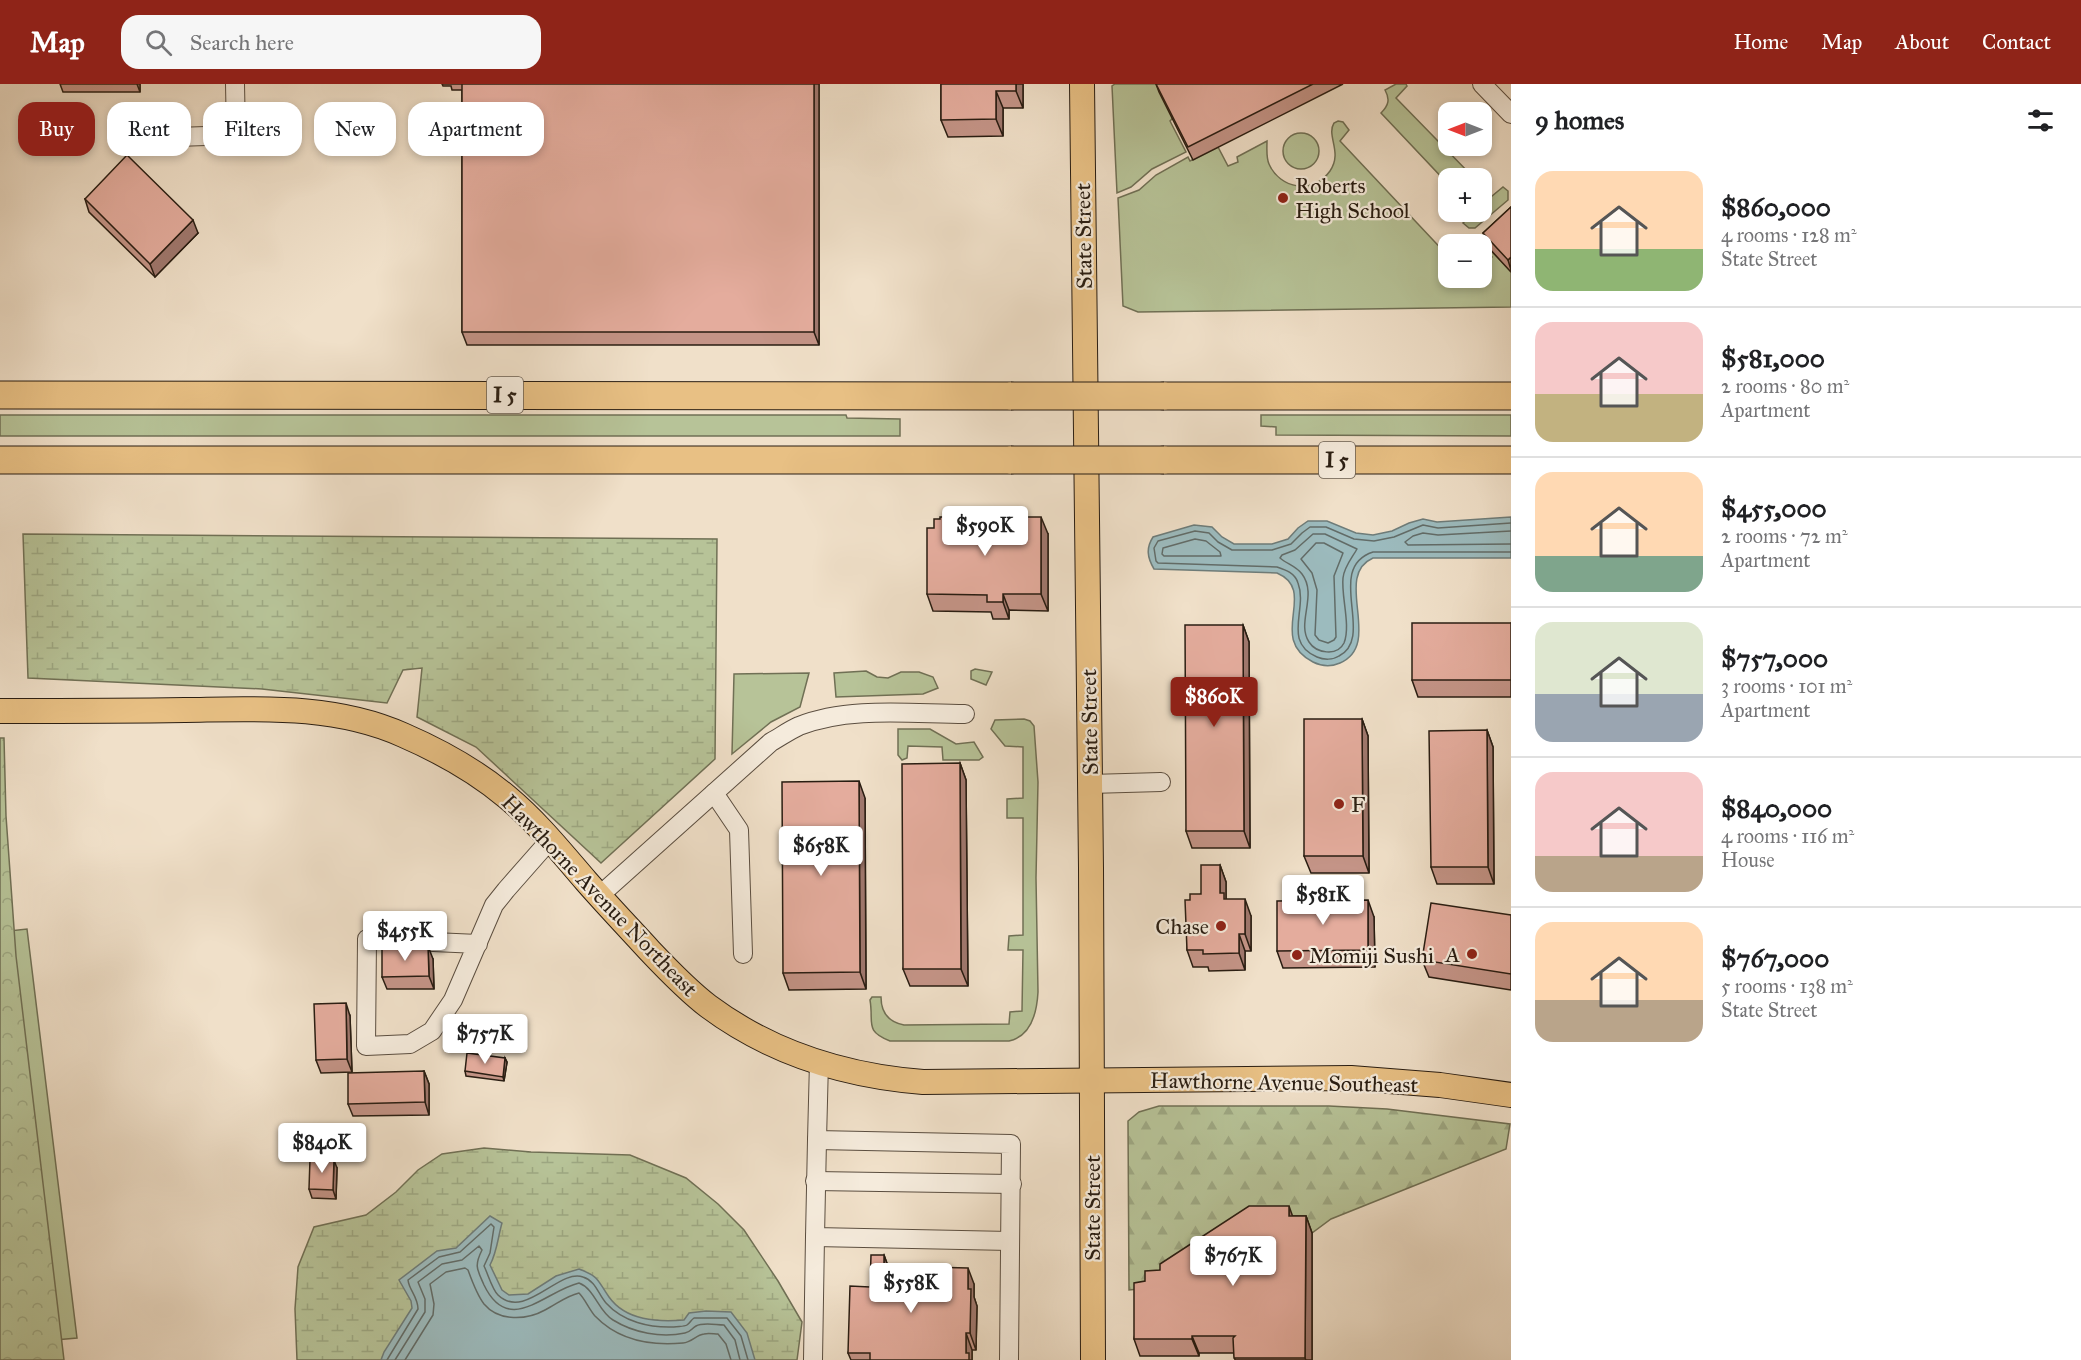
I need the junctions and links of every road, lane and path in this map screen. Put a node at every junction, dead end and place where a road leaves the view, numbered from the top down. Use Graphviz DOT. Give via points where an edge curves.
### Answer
graph roads {
  1 [pos="235,84"];
  2 [pos="1082,84"];
  3 [pos="1482,84"];
  4 [pos="1511,114"];
  5 [pos="191,137"];
  6 [pos="0,395"];
  7 [pos="1511,396"];
  8 [pos="0,460"];
  9 [pos="1511,460"];
  10 [pos="0,711"];
  11 [pos="965,714"];
  12 [pos="1161,782"];
  13 [pos="1090,784"];
  14 [pos="714,793"];
  15 [pos="550,840"];
  16 [pos="599,896"];
  17 [pos="478,944"];
  18 [pos="743,954"];
  19 [pos="819,1062"];
  20 [pos="1092,1080"];
  21 [pos="1511,1095"];
  22 [pos="817,1140"];
  23 [pos="815,1181"];
  24 [pos="1012,1184"];
  25 [pos="815,1237"];
  26 [pos="1010,1241"];
  27 [pos="813,1360"];
  28 [pos="1009,1360"];
  29 [pos="1093,1360"];
  1 -- 5 [label="street" via="236,135"];
  2 -- 13 [label="main road, State Street"];
  3 -- 4 [label="street"];
  6 -- 7 [label="highway, I 5, bridge"];
  8 -- 9 [label="highway, I 5, bridge"];
  10 -- 15 [label="main road, Hawthorne Avenue Northeast" via="280,709 307,710 360,721 400,733 484,778"];
  11 -- 14 [label="street" via="860,714 822,719 771,742"];
  12 -- 13 [label="street"];
  13 -- 20 [label="main road, State Street"];
  14 -- 16 [label="street"];
  14 -- 18 [label="street" via="739,830"];
  15 -- 16 [label="main road, Hawthorne Avenue Northeast"];
  15 -- 17 [label="street" via="494,905"];
  16 -- 19 [label="main road, Hawthorne Avenue Northeast" via="671,974 707,1005 751,1034"];
  17 -- 17 [label="street" via="453,1000 432,1031 410,1044 366,1046 367,939"];
  19 -- 20 [label="main road, Hawthorne Avenue Northeast" via="856,1074 923,1082"];
  19 -- 22 [label="street"];
  20 -- 21 [label="main road, Hawthorne Avenue Southeast" via="1351,1078"];
  20 -- 29 [label="main road, State Street"];
  22 -- 23 [label="street"];
  22 -- 24 [label="street" via="1011,1144"];
  23 -- 24 [label="street"];
  23 -- 25 [label="street"];
  24 -- 26 [label="street"];
  25 -- 26 [label="street"];
  25 -- 27 [label="street"];
  26 -- 28 [label="street"];
}
